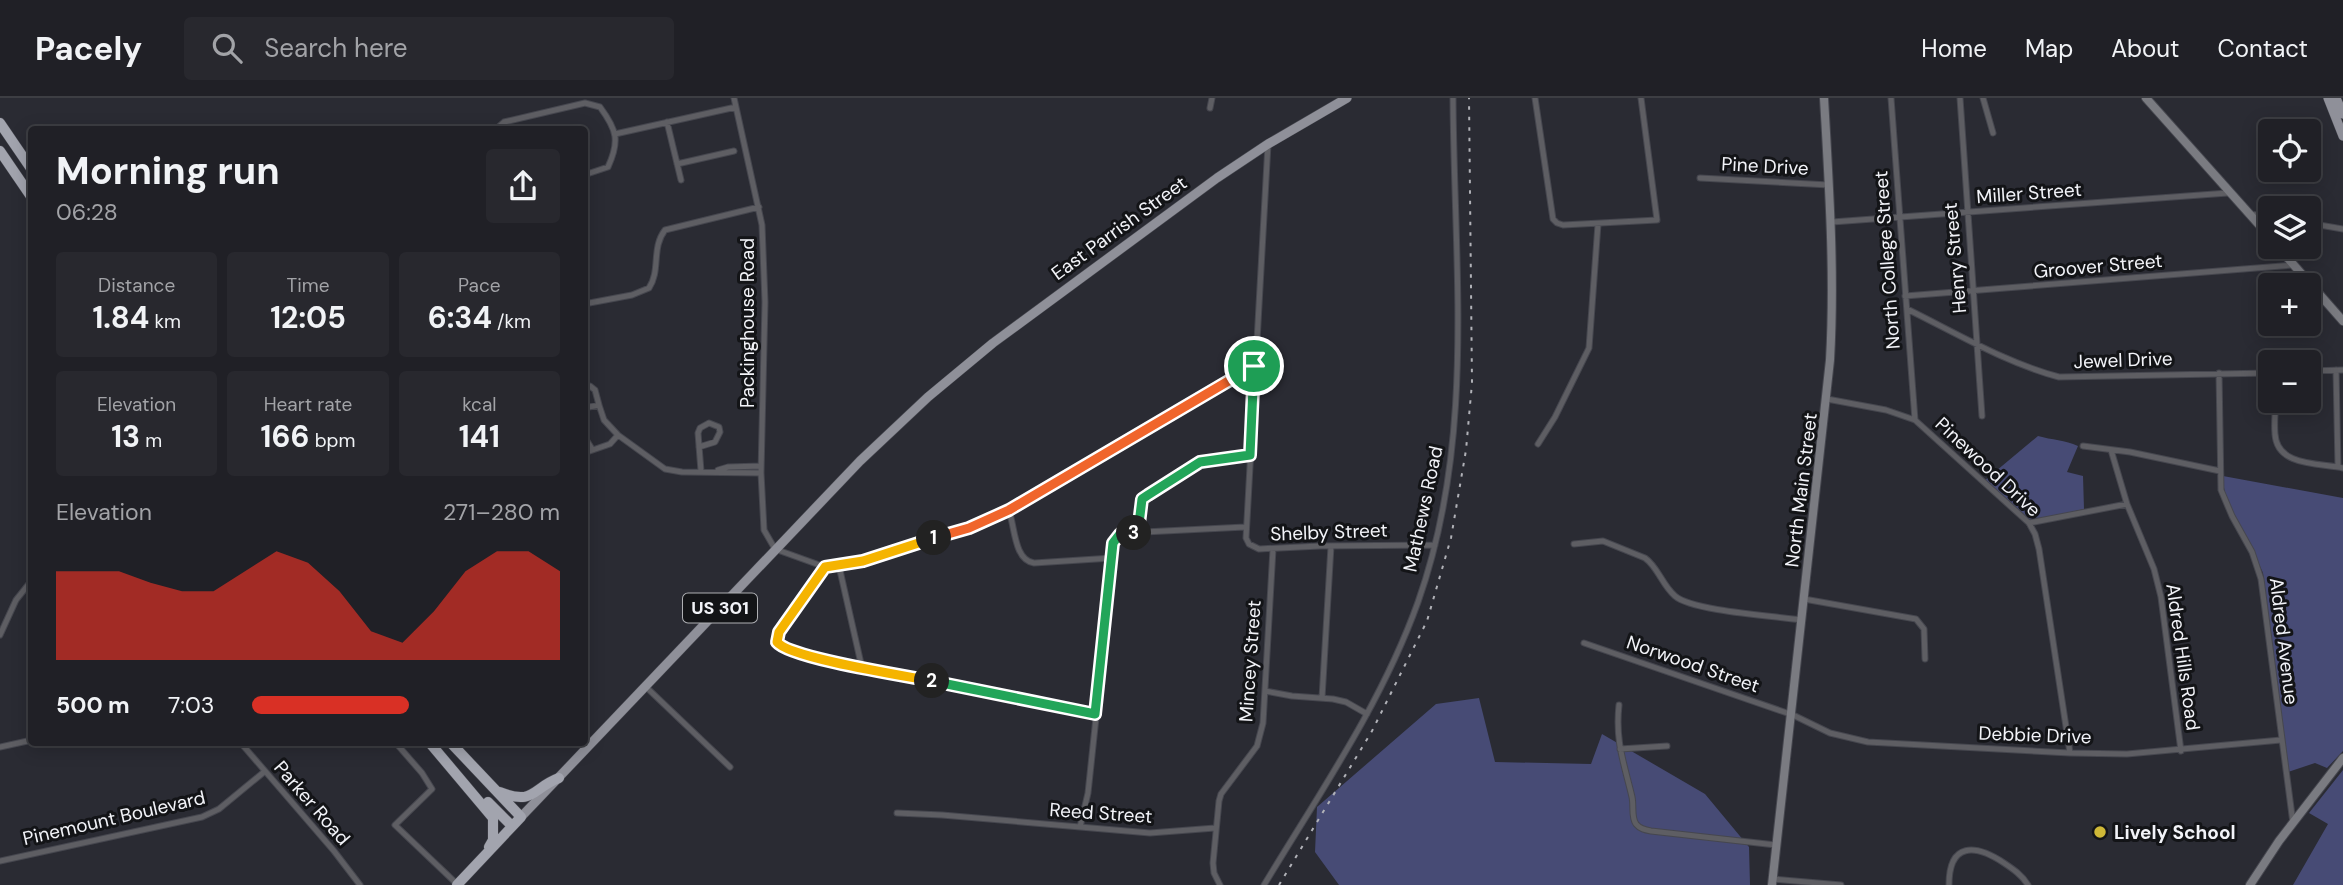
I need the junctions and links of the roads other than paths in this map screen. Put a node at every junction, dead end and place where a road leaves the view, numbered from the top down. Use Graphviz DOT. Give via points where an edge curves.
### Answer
graph roads {
  1 [pos="734,98"];
  2 [pos="1212,98"];
  3 [pos="1347,98"];
  4 [pos="1453,98"];
  5 [pos="1535,98"];
  6 [pos="1641,98"];
  7 [pos="1824,98"];
  8 [pos="1891,98"];
  9 [pos="1960,98"];
  10 [pos="1983,98"];
  11 [pos="2146,98"];
  12 [pos="2328,98"];
  13 [pos="2336,98"];
  14 [pos="736,107"];
  15 [pos="1210,108"];
  16 [pos="2343,114"];
  17 [pos="667,122"];
  18 [pos="0,123"];
  19 [pos="500,126"];
  20 [pos="1993,133"];
  21 [pos="615,134"];
  22 [pos="2343,136"];
  23 [pos="1268,144"];
  24 [pos="0,151"];
  25 [pos="734,151"];
  26 [pos="28,164"];
  27 [pos="677,164"];
  28 [pos="588,174"];
  29 [pos="1700,178"];
  30 [pos="681,180"];
  31 [pos="1829,185"];
  32 [pos="28,192"];
  33 [pos="2228,193"];
  34 [pos="759,207"];
  35 [pos="1967,213"];
  36 [pos="2250,214"];
  37 [pos="2258,215"];
  38 [pos="1899,219"];
  39 [pos="1832,222"];
  40 [pos="2258,223"];
  41 [pos="1598,224"];
  42 [pos="2321,225"];
  43 [pos="2343,229"];
  44 [pos="2288,259"];
  45 [pos="2293,265"];
  46 [pos="1974,292"];
  47 [pos="1905,296"];
  48 [pos="588,303"];
  49 [pos="1907,309"];
  50 [pos="2343,321"];
  51 [pos="1977,343"];
  52 [pos="1254,366"];
  53 [pos="2336,370"];
  54 [pos="2343,370"];
  55 [pos="2321,371"];
  56 [pos="2218,373"];
  57 [pos="2258,373"];
  58 [pos="588,386"];
  59 [pos="1827,399"];
  60 [pos="599,405"];
  61 [pos="588,407"];
  62 [pos="2275,413"];
  63 [pos="1982,416"];
  64 [pos="1915,420"];
  65 [pos="618,435"];
  66 [pos="588,442"];
  67 [pos="1538,444"];
  68 [pos="2083,446"];
  69 [pos="699,447"];
  70 [pos="592,449"];
  71 [pos="2111,450"];
  72 [pos="588,451"];
  73 [pos="1250,455"];
  74 [pos="2341,468"];
  75 [pos="761,470"];
  76 [pos="701,471"];
  77 [pos="2220,471"];
  78 [pos="2127,504"];
  79 [pos="1009,510"];
  80 [pos="2029,523"];
  81 [pos="1245,527"];
  82 [pos="1138,532"];
  83 [pos="1574,544"];
  84 [pos="1435,545"];
  85 [pos="1331,546"];
  86 [pos="775,549"];
  87 [pos="1273,550"];
  88 [pos="1112,558"];
  89 [pos="839,566"];
  90 [pos="825,567"];
  91 [pos="28,585"];
  92 [pos="1804,599"];
  93 [pos="1802,620"];
  94 [pos="0,635"];
  95 [pos="1584,643"];
  96 [pos="1925,659"];
  97 [pos="862,668"];
  98 [pos="645,686"];
  99 [pos="1265,691"];
  100 [pos="1322,698"];
  101 [pos="1619,705"];
  102 [pos="1095,714"];
  103 [pos="1367,714"];
  104 [pos="1793,715"];
  105 [pos="2281,740"];
  106 [pos="28,741"];
  107 [pos="243,746"];
  108 [pos="398,746"];
  109 [pos="433,746"];
  110 [pos="434,746"];
  111 [pos="454,746"];
  112 [pos="1667,746"];
  113 [pos="0,747"];
  114 [pos="1620,749"];
  115 [pos="2180,751"];
  116 [pos="2070,753"];
  117 [pos="2343,758"];
  118 [pos="730,767"];
  119 [pos="264,772"];
  120 [pos="559,778"];
  121 [pos="496,790"];
  122 [pos="897,813"];
  123 [pos="521,817"];
  124 [pos="2293,823"];
  125 [pos="512,826"];
  126 [pos="1080,827"];
  127 [pos="1215,828"];
  128 [pos="1776,845"];
  129 [pos="488,852"];
  130 [pos="0,861"];
  131 [pos="1773,882"];
  132 [pos="360,885"];
  133 [pos="457,885"];
  134 [pos="1220,885"];
  135 [pos="1264,885"];
  136 [pos="1841,885"];
  137 [pos="1949,885"];
  138 [pos="2028,885"];
  139 [pos="2250,885"];
  1 -- 14 [label="street, Packinghouse Road"];
  2 -- 15 [label="street"];
  3 -- 23 [label="main road, East Parrish Street / US 301"];
  4 -- 84 [label="street, Mathews Road" via="1457,402"];
  5 -- 41 [label="street" via="1552,219 1566,225"];
  6 -- 41 [label="street" via="1657,220"];
  7 -- 31 [label="street, North Main Street"];
  8 -- 38 [label="street, North College Street"];
  9 -- 35 [label="street, Henry Street"];
  10 -- 20 [label="street"];
  11 -- 33 [label="street"];
  12 -- 22 [label="main road"];
  13 -- 16 [label="main road"];
  14 -- 17 [label="street"];
  14 -- 34 [label="street, Packinghouse Road"];
  17 -- 21 [label="street"];
  17 -- 27 [label="street"];
  18 -- 26 [label="highway"];
  19 -- 21 [label="street" via="585,103 600,107"];
  21 -- 28 [label="street" via="616,150 608,167"];
  23 -- 52 [label="street, Shelby Street"];
  23 -- 86 [label="main road, East Parrish Street / US 301" via="993,343 859,461"];
  24 -- 32 [label="highway"];
  25 -- 27 [label="street"];
  27 -- 30 [label="street"];
  29 -- 31 [label="street, Pine Drive"];
  31 -- 39 [label="street, North Main Street"];
  33 -- 35 [label="street, Miller Street"];
  33 -- 36 [label="street"];
  34 -- 48 [label="street" via="665,230 659,237 649,288"];
  34 -- 75 [label="street, Packinghouse Road" via="765,259"];
  35 -- 38 [label="street, Miller Street"];
  35 -- 46 [label="street, Henry Street"];
  36 -- 37 [label="street"];
  36 -- 40 [label="street"];
  38 -- 39 [label="street, Miller Street"];
  38 -- 47 [label="street, North College Street"];
  39 -- 59 [label="street, North Main Street" via="1833,314"];
  41 -- 67 [label="street" via="1589,348"];
  42 -- 43 [label="street"];
  44 -- 45 [label="street"];
  45 -- 46 [label="street, Groover Street"];
  45 -- 50 [label="street"];
  46 -- 47 [label="street, Groover Street"];
  46 -- 51 [label="street, Henry Street"];
  47 -- 49 [label="street, North College Street"];
  49 -- 51 [label="street, Jewel Drive"];
  49 -- 64 [label="street, North College Street"];
  51 -- 56 [label="street, Jewel Drive" via="2066,378"];
  51 -- 63 [label="street, Henry Street"];
  52 -- 73 [label="street, Shelby Street"];
  52 -- 79 [label="street"];
  53 -- 54 [label="street"];
  53 -- 55 [label="street"];
  53 -- 74 [label="street"];
  56 -- 57 [label="street, Jewel Drive"];
  56 -- 77 [label="street, Aldred Avenue"];
  58 -- 60 [label="street" via="595,390"];
  59 -- 64 [label="street, Pinewood Drive"];
  59 -- 92 [label="street, North Main Street"];
  60 -- 61 [label="street"];
  60 -- 65 [label="street"];
  62 -- 74 [label="street" via="2274,435 2281,452 2302,462"];
  64 -- 80 [label="street, Pinewood Drive"];
  65 -- 70 [label="street" via="610,444"];
  65 -- 76 [label="street" via="665,469"];
  66 -- 70 [label="street"];
  68 -- 71 [label="street"];
  69 -- 69 [label="street" via="715,442 719,427 703,425"];
  69 -- 76 [label="street"];
  70 -- 72 [label="street"];
  71 -- 77 [label="street"];
  71 -- 78 [label="street, Aldred Hills Road"];
  73 -- 81 [label="street, Shelby Street"];
  73 -- 82 [label="street" via="1200,462 1142,499"];
  75 -- 76 [label="street"];
  75 -- 86 [label="street, Packinghouse Road" via="764,530"];
  77 -- 105 [label="street, Aldred Avenue" via="2228,510 2258,566"];
  78 -- 80 [label="street"];
  78 -- 115 [label="street, Aldred Hills Road" via="2161,597"];
  79 -- 88 [label="street" via="1025,561"];
  79 -- 89 [label="street" via="969,528"];
  80 -- 116 [label="street, Pinewood Drive" via="2039,549"];
  81 -- 82 [label="street"];
  81 -- 87 [label="street, Shelby Street" via="1249,544"];
  82 -- 88 [label="street" via="1116,536"];
  83 -- 93 [label="street" via="1611,542 1645,558 1672,594 1690,605"];
  84 -- 85 [label="street, Shelby Street"];
  84 -- 103 [label="street, Mathews Road" via="1418,603"];
  85 -- 87 [label="street, Shelby Street"];
  85 -- 100 [label="street"];
  86 -- 90 [label="street"];
  86 -- 98 [label="main road, US 301"];
  87 -- 99 [label="street, Mincey Street"];
  88 -- 102 [label="street"];
  89 -- 90 [label="street"];
  89 -- 97 [label="street"];
  90 -- 97 [label="street" via="779,632 777,642 785,649"];
  91 -- 94 [label="street"];
  92 -- 93 [label="street, North Main Street"];
  92 -- 96 [label="street" via="1916,619 1924,629"];
  93 -- 104 [label="street, North Main Street"];
  95 -- 104 [label="street, Norwood Street"];
  97 -- 102 [label="street"];
  98 -- 118 [label="street"];
  98 -- 120 [label="main road, US 301"];
  99 -- 100 [label="street"];
  99 -- 127 [label="street, Mincey Street" via="1260,739 1221,794"];
  100 -- 103 [label="street" via="1346,702"];
  101 -- 114 [label="street"];
  102 -- 126 [label="street"];
  103 -- 135 [label="street, Mathews Road"];
  104 -- 116 [label="street, Debbie Drive" via="1830,733 1868,742"];
  104 -- 128 [label="street, North Main Street"];
  105 -- 115 [label="street, Debbie Drive"];
  105 -- 124 [label="street, Aldred Avenue"];
  106 -- 113 [label="street"];
  107 -- 119 [label="street, Parker Road"];
  108 -- 133 [label="street" via="432,789 395,825"];
  109 -- 129 [label="highway" via="493,818"];
  110 -- 125 [label="highway"];
  111 -- 121 [label="highway"];
  112 -- 114 [label="street"];
  114 -- 128 [label="street" via="1638,826"];
  115 -- 116 [label="street, Debbie Drive"];
  117 -- 124 [label="street"];
  119 -- 130 [label="street, Pinemount Boulevard" via="219,809 202,817"];
  119 -- 132 [label="street, Parker Road"];
  120 -- 121 [label="highway" via="523,797"];
  120 -- 123 [label="main road, US 301"];
  121 -- 123 [label="highway"];
  122 -- 126 [label="street, Reed Street"];
  123 -- 125 [label="highway, US 301"];
  124 -- 139 [label="street"];
  125 -- 129 [label="highway, US 301"];
  126 -- 127 [label="street, Reed Street" via="1150,833"];
  127 -- 134 [label="street, Mincey Street" via="1213,863"];
  128 -- 131 [label="street, North Main Street"];
  129 -- 133 [label="highway, US 301"];
  131 -- 136 [label="street"];
  137 -- 138 [label="street" via="1954,861 1971,849 1998,859"];
}
